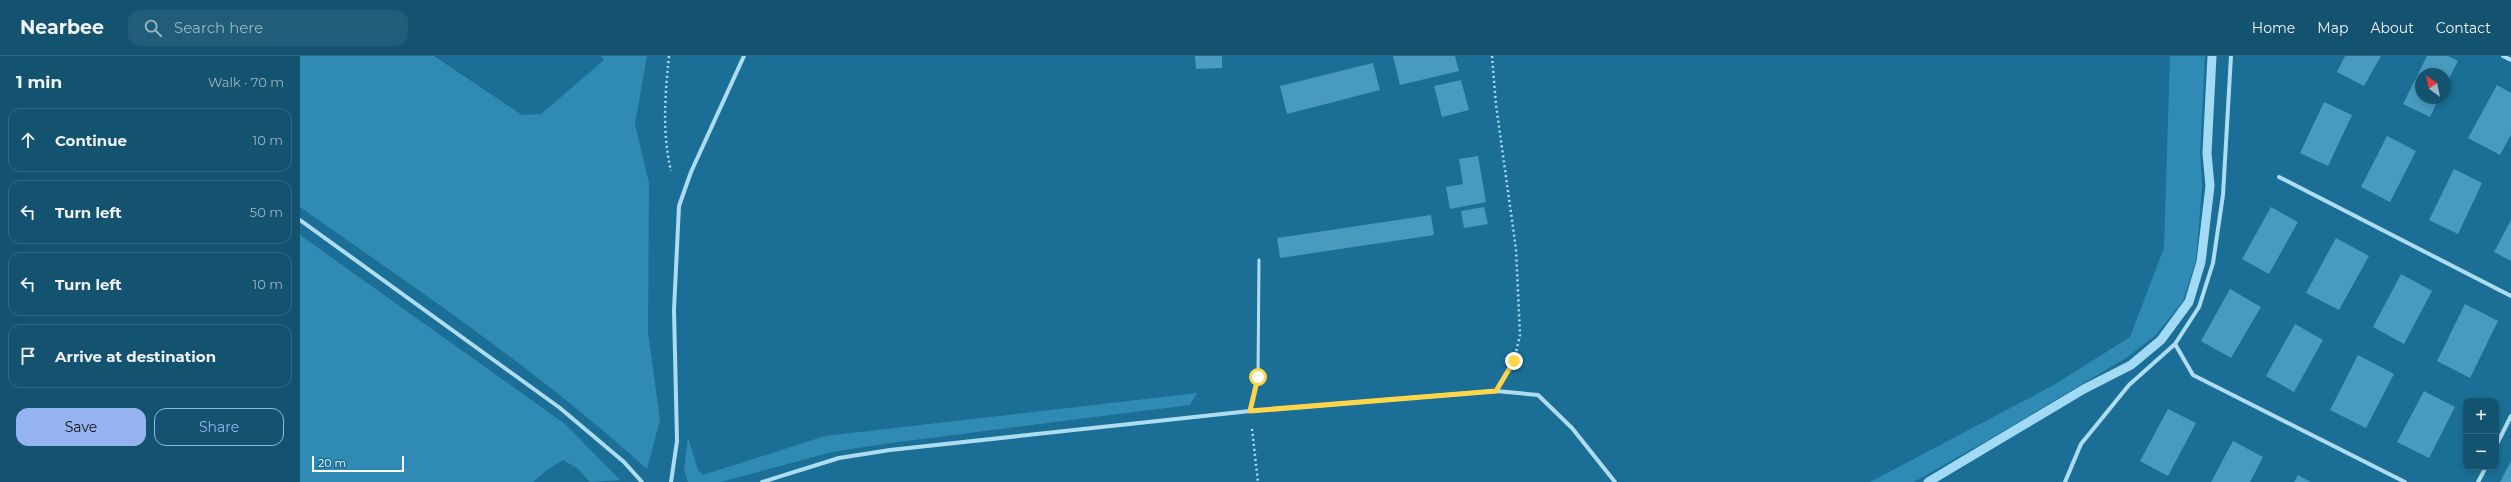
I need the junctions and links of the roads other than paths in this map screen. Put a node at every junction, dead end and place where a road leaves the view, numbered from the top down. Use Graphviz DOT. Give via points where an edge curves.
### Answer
graph roads {
  1 [pos="744,56"];
  2 [pos="2231,56"];
  3 [pos="2503,56"];
  4 [pos="2511,60"];
  5 [pos="2279,177"];
  6 [pos="300,220"];
  7 [pos="1260,260"];
  8 [pos="2511,296"];
  9 [pos="2175,344"];
  10 [pos="1250,411"];
  11 [pos="2511,416"];
  12 [pos="2499,440"];
  13 [pos="2484,470"];
  14 [pos="642,482"];
  15 [pos="670,482"];
  16 [pos="762,482"];
  17 [pos="1615,482"];
  18 [pos="2065,482"];
  19 [pos="2405,482"];
  20 [pos="2478,482"];
  1 -- 15 [label="street" via="691,172 679,206 674,310 677,441"];
  2 -- 9 [label="street" via="2223,195 2213,263 2199,307"];
  3 -- 4 [label="street"];
  5 -- 8 [label="street"];
  6 -- 14 [label="street" via="560,408 624,462"];
  7 -- 10 [label="lane" via="1258,377"];
  9 -- 18 [label="street" via="2130,385 2080,444"];
  9 -- 19 [label="street" via="2193,375"];
  10 -- 16 [label="street" via="890,450 839,458"];
  10 -- 17 [label="street" via="1496,391 1538,395 1572,428"];
  11 -- 12 [label="street"];
  13 -- 20 [label="street"];
}
